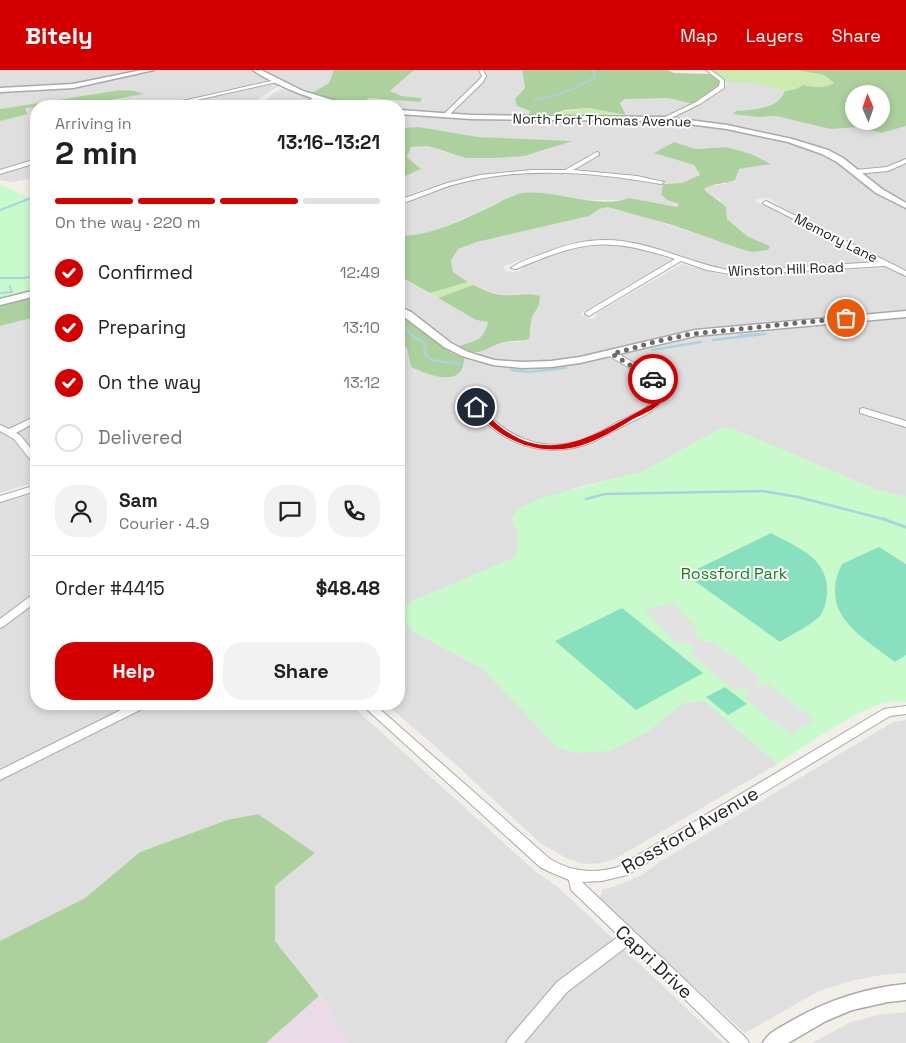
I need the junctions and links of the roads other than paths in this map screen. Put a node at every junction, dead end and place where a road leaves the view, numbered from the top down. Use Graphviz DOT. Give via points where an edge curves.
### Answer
graph roads {
  1 [pos="151,70"];
  2 [pos="256,70"];
  3 [pos="481,70"];
  4 [pos="708,70"];
  5 [pos="138,71"];
  6 [pos="276,81"];
  7 [pos="0,90"];
  8 [pos="316,98"];
  9 [pos="191,100"];
  10 [pos="313,100"];
  11 [pos="324,100"];
  12 [pos="405,113"];
  13 [pos="445,116"];
  14 [pos="666,119"];
  15 [pos="597,154"];
  16 [pos="906,161"];
  17 [pos="30,164"];
  18 [pos="0,172"];
  19 [pos="564,172"];
  20 [pos="855,172"];
  21 [pos="661,182"];
  22 [pos="405,200"];
  23 [pos="766,203"];
  24 [pos="906,206"];
  25 [pos="680,259"];
  26 [pos="887,264"];
  27 [pos="514,268"];
  28 [pos="906,274"];
  29 [pos="30,294"];
  30 [pos="0,302"];
  31 [pos="405,314"];
  32 [pos="589,314"];
  33 [pos="906,314"];
  34 [pos="612,354"];
  35 [pos="476,407"];
  36 [pos="863,411"];
  37 [pos="30,422"];
  38 [pos="906,424"];
  39 [pos="0,428"];
  40 [pos="11,432"];
  41 [pos="30,453"];
  42 [pos="30,490"];
  43 [pos="0,499"];
  44 [pos="30,602"];
  45 [pos="0,624"];
  46 [pos="130,710"];
  47 [pos="374,710"];
  48 [pos="906,710"];
  49 [pos="0,775"];
  50 [pos="575,876"];
  51 [pos="628,938"];
  52 [pos="906,992"];
  53 [pos="514,1043"];
  54 [pos="741,1043"];
  55 [pos="772,1043"];
  1 -- 5 [label="street"];
  2 -- 6 [label="street"];
  3 -- 13 [label="street" via="484,76 481,81"];
  4 -- 14 [label="street" via="722,81 722,87"];
  5 -- 7 [label="street" via="73,86"];
  6 -- 8 [label="street"];
  6 -- 9 [label="street"];
  8 -- 10 [label="street"];
  8 -- 11 [label="street"];
  12 -- 13 [label="street, North Fort Thomas Avenue"];
  13 -- 14 [label="street, North Fort Thomas Avenue"];
  14 -- 20 [label="street, North Fort Thomas Avenue" via="704,123 799,143 830,154"];
  15 -- 19 [label="street"];
  16 -- 20 [label="street" via="888,169"];
  17 -- 18 [label="street"];
  19 -- 21 [label="street"];
  19 -- 22 [label="street" via="491,175 457,181"];
  20 -- 24 [label="street, North Fort Thomas Avenue"];
  23 -- 26 [label="street, Memory Lane"];
  25 -- 26 [label="street, Winston Hill Road" via="742,274"];
  25 -- 27 [label="street, Winston Hill Road" via="632,244 594,241 570,245"];
  25 -- 32 [label="street"];
  26 -- 28 [label="street, Memory Lane"];
  29 -- 30 [label="street"];
  31 -- 34 [label="street" via="455,350 490,361 550,364"];
  33 -- 34 [label="street" via="695,334"];
  34 -- 35 [label="street" via="650,376 660,387 660,399 649,409 589,440 556,448 528,444 501,432 484,419"];
  36 -- 38 [label="street"];
  37 -- 40 [label="street"];
  39 -- 40 [label="street"];
  40 -- 41 [label="street"];
  42 -- 43 [label="street"];
  44 -- 45 [label="street"];
  46 -- 49 [label="street"];
  47 -- 50 [label="street, Rossford Avenue" via="545,863"];
  48 -- 50 [label="street, Rossford Avenue" via="881,716 622,870 601,877"];
  50 -- 51 [label="street, Capri Drive" via="576,886"];
  51 -- 53 [label="street" via="562,987"];
  51 -- 54 [label="street, Capri Drive"];
  52 -- 55 [label="street" via="846,1003 811,1018"];
}
